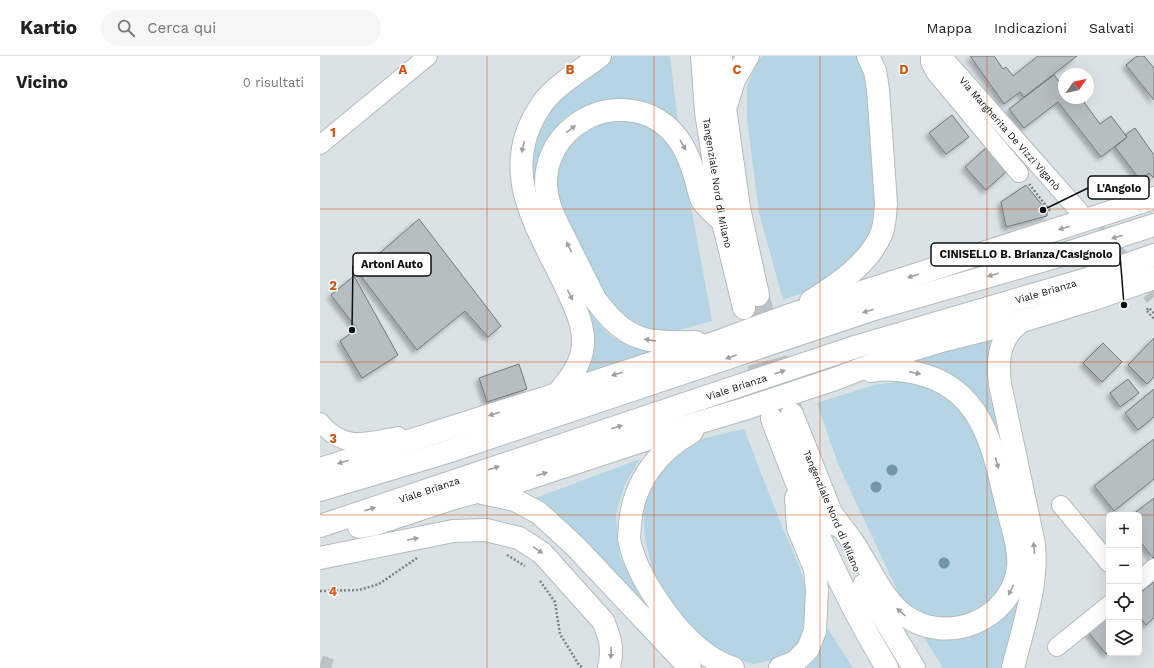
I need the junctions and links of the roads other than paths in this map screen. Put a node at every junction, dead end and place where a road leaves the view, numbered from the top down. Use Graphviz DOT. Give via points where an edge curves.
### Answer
graph roads {
  1 [pos="428,56"];
  2 [pos="600,56"];
  3 [pos="702,56"];
  4 [pos="720,56"];
  5 [pos="748,56"];
  6 [pos="868,56"];
  7 [pos="930,56"];
  8 [pos="942,56"];
  9 [pos="725,108"];
  10 [pos="324,142"];
  11 [pos="320,157"];
  12 [pos="1019,172"];
  13 [pos="1154,198"];
  14 [pos="1079,211"];
  15 [pos="723,222"];
  16 [pos="1154,225"];
  17 [pos="1154,255"];
  18 [pos="1154,278"];
  19 [pos="786,316"];
  20 [pos="1022,321"];
  21 [pos="717,342"];
  22 [pos="835,379"];
  23 [pos="557,394"];
  24 [pos="744,409"];
  25 [pos="320,422"];
  26 [pos="433,434"];
  27 [pos="320,469"];
  28 [pos="795,481"];
  29 [pos="320,490"];
  30 [pos="477,492"];
  31 [pos="1061,505"];
  32 [pos="830,512"];
  33 [pos="320,526"];
  34 [pos="320,532"];
  35 [pos="320,558"];
  36 [pos="1106,559"];
  37 [pos="1154,568"];
  38 [pos="1142,578"];
  39 [pos="1106,607"];
  40 [pos="1057,647"];
  41 [pos="609,668"];
  42 [pos="690,668"];
  43 [pos="733,668"];
  44 [pos="780,668"];
  45 [pos="887,668"];
  46 [pos="914,668"];
  47 [pos="1013,668"];
  1 -- 10 [label="street"];
  2 -- 23 [label="highway, one-way" via="543,103 533,118 521,155 525,199 573,302 582,328 583,345 580,359 570,380"];
  3 -- 15 [label="highway, Tangenziale Nord di Milano" via="706,112"];
  4 -- 9 [label="highway, Tangenziale Nord di Milano"];
  5 -- 9 [label="highway" via="734,80"];
  6 -- 19 [label="highway" via="875,71 878,89 886,204 882,233 872,249 841,280"];
  7 -- 12 [label="street" via="934,72"];
  8 -- 14 [label="street, Via Margherita De Vizzi Viganò"];
  9 -- 15 [label="highway, Tangenziale Nord di Milano" via="751,302"];
  10 -- 11 [label="street"];
  13 -- 19 [label="highway, one-way"];
  21 -- 15 [label="highway, one-way" via="650,341 629,334 613,322 595,299 550,208 546,182 548,161 564,134 581,121 608,111 639,112 657,119 673,131 684,146 702,200"];
  16 -- 29 [label="highway, one-way" via="1052,258 864,312 495,436"];
  33 -- 17 [label="highway, Viale Brianza, one-way" via="855,347 1087,279"];
  18 -- 20 [label="highway"];
  19 -- 21 [label="highway"];
  20 -- 22 [label="highway" via="945,340"];
  47 -- 20 [label="highway, one-way" via="1029,605 1036,560 998,370 1002,344 1014,326"];
  21 -- 23 [label="highway, one-way"];
  22 -- 24 [label="highway"];
  22 -- 32 [label="highway, one-way" via="875,370 905,370 945,384 961,395 984,427 992,444 1018,549 1015,583 998,608 968,626 950,630 920,625 903,614 887,598"];
  23 -- 26 [label="highway, one-way"];
  30 -- 24 [label="highway, one-way" via="526,479"];
  24 -- 43 [label="highway" via="690,432 666,450 648,470 637,488 631,510 629,538 636,562 654,596 677,627 718,663"];
  25 -- 26 [label="street" via="329,433 346,442 358,443 412,434"];
  26 -- 27 [label="highway, one-way"];
  28 -- 32 [label="highway, Tangenziale Nord di Milano" via="782,417"];
  28 -- 44 [label="highway" via="798,528 815,570 815,631 808,649 795,662"];
  28 -- 45 [label="highway, Tangenziale Nord di Milano" via="834,573"];
  30 -- 34 [label="highway" via="372,525"];
  30 -- 42 [label="highway" via="515,500 539,513 575,546"];
  31 -- 36 [label="street"];
  32 -- 46 [label="highway, Tangenziale Nord di Milano" via="859,576"];
  35 -- 41 [label="highway, one-way" via="453,531 486,530 519,538 542,553 603,621 609,634 612,651"];
  37 -- 38 [label="street"];
  39 -- 40 [label="street"];
}
